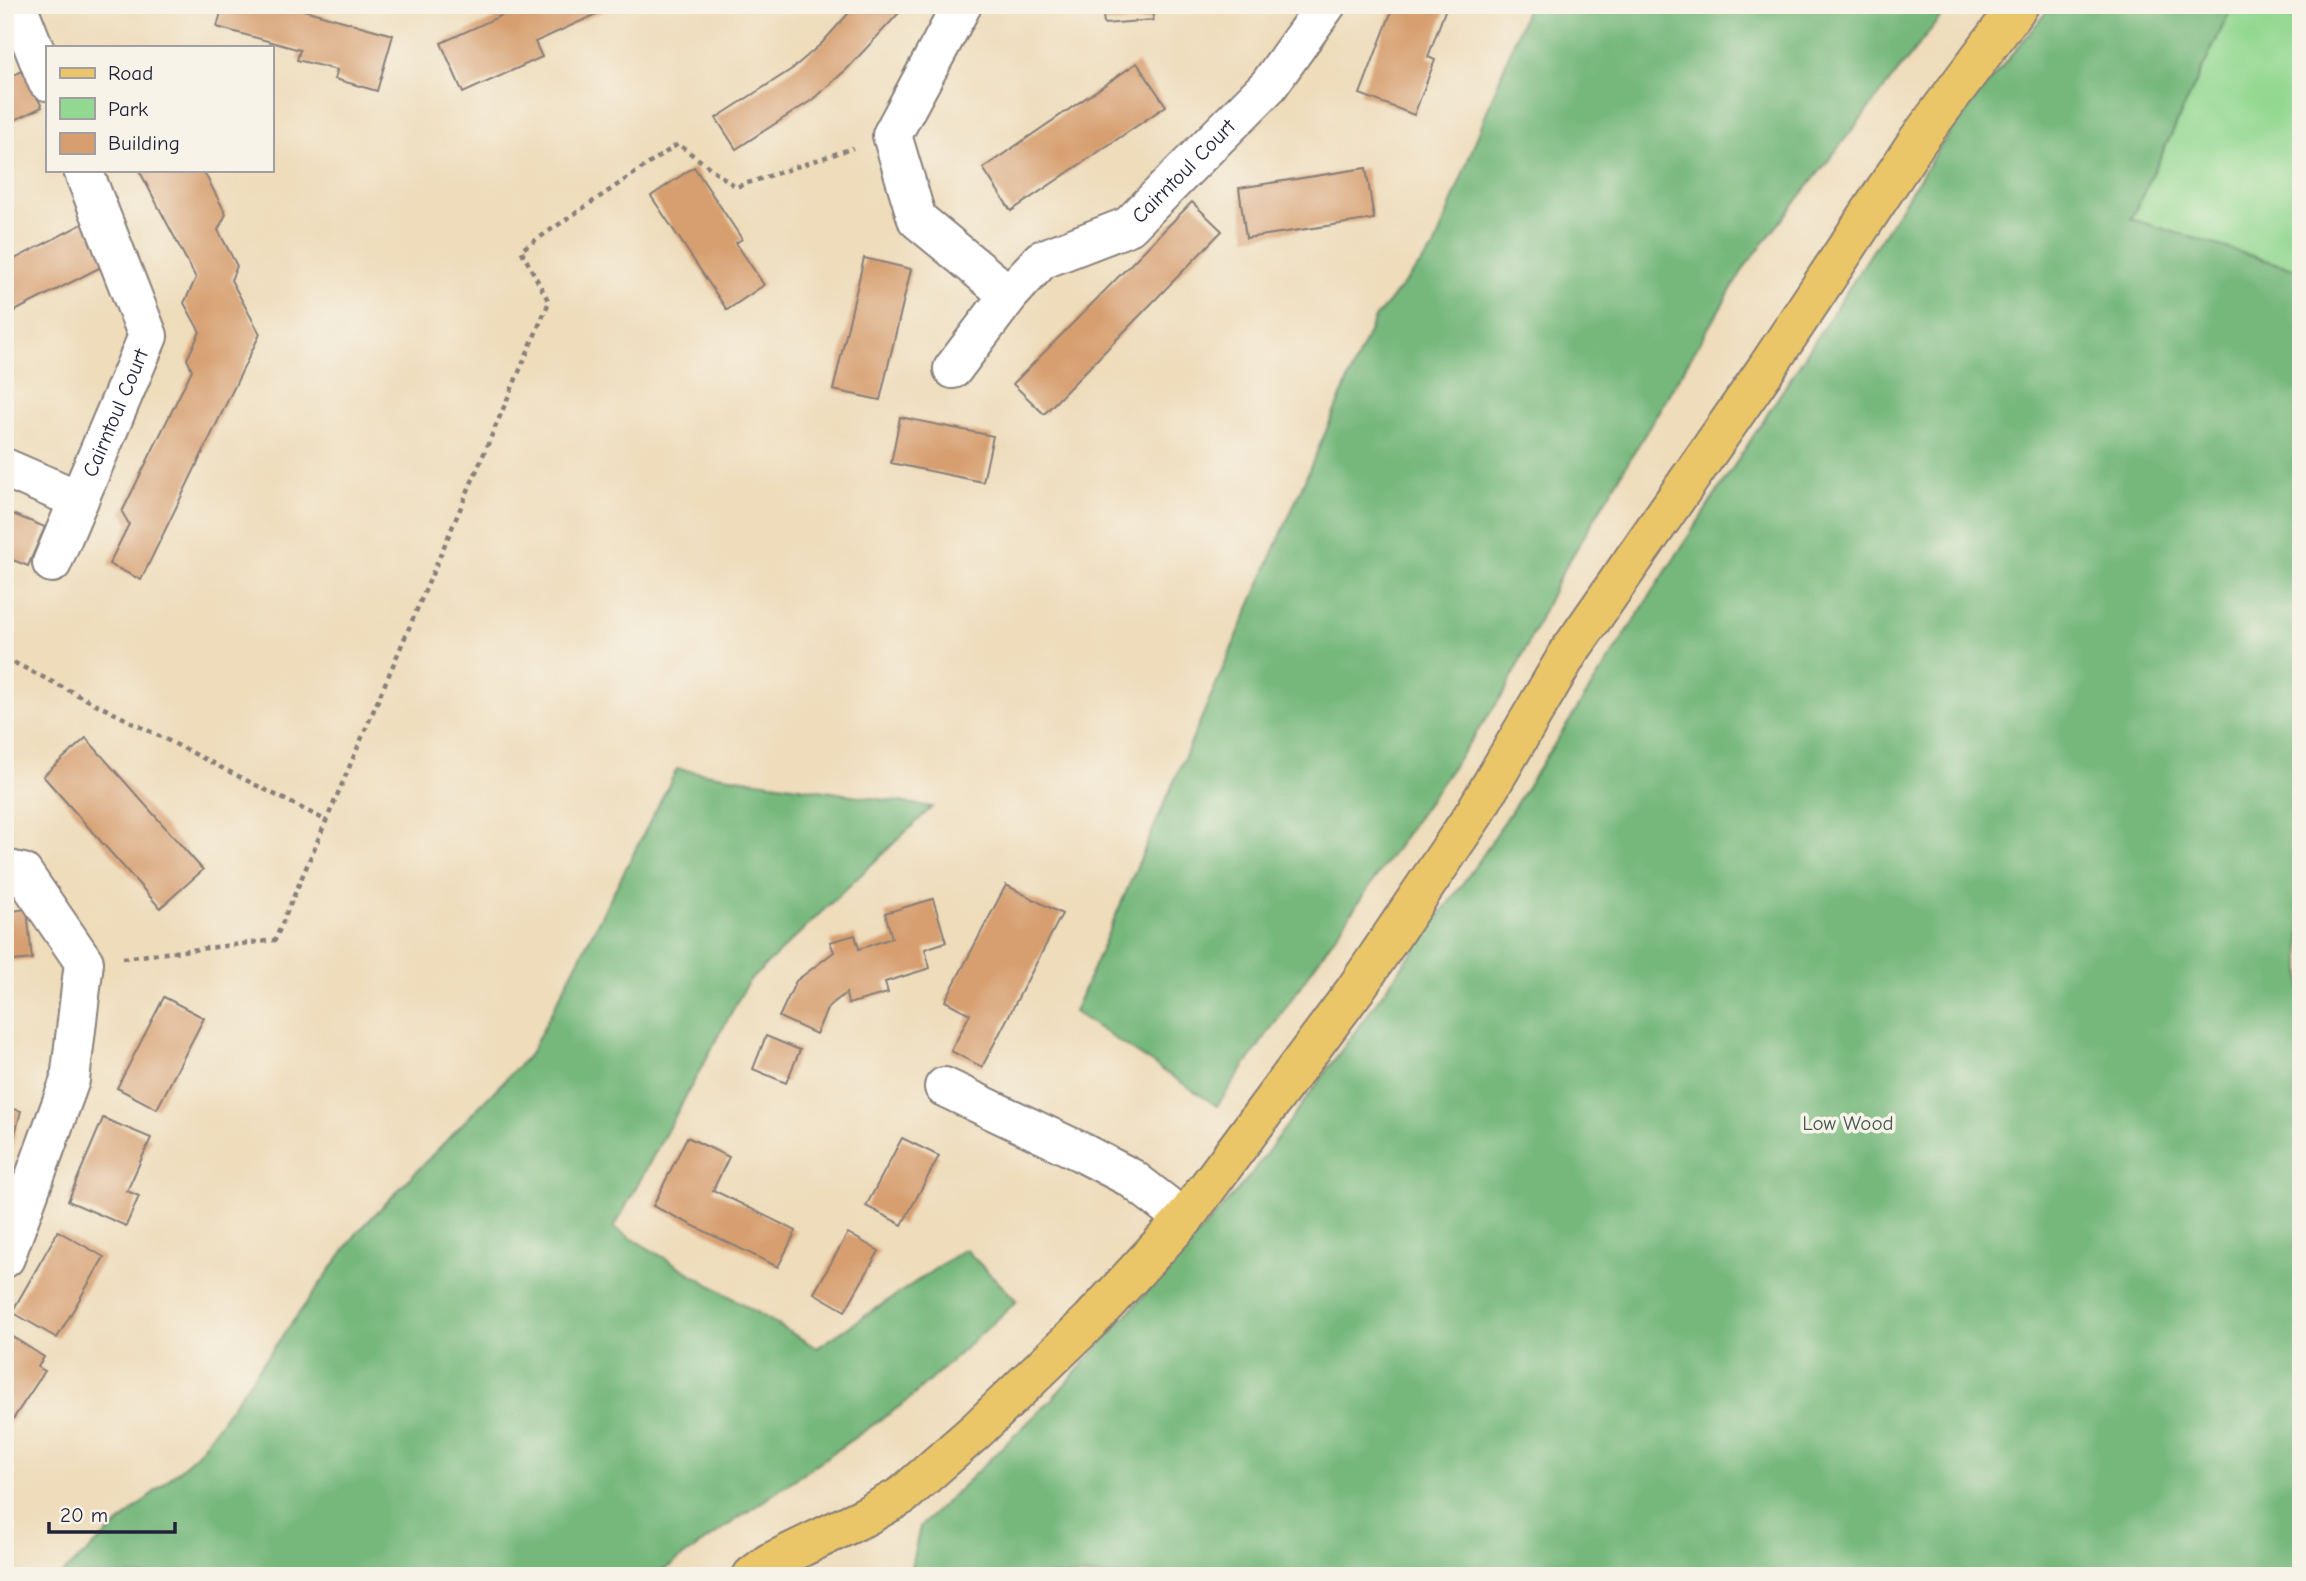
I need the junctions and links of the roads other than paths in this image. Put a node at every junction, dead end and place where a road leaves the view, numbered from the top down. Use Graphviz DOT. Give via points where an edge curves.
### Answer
graph roads {
  1 [pos="18,5"];
  2 [pos="962,5"];
  3 [pos="1326,5"];
  4 [pos="2019,5"];
  5 [pos="46,77"];
  6 [pos="84,172"];
  7 [pos="1009,295"];
  8 [pos="953,369"];
  9 [pos="5,468"];
  10 [pos="79,500"];
  11 [pos="52,564"];
  12 [pos="5,869"];
  13 [pos="944,1087"];
  14 [pos="1184,1219"];
  15 [pos="5,1258"];
  16 [pos="864,1517"];
  17 [pos="752,1576"];
  18 [pos="806,1576"];
  1 -- 5 [label="street"];
  2 -- 7 [label="street" via="892,135 917,219"];
  3 -- 7 [label="street, Cairntoul Court" via="1269,85 1129,226 1041,260"];
  4 -- 14 [label="main road" via="1918,140 1569,652 1474,814 1356,990"];
  6 -- 10 [label="street, Cairntoul Court" via="148,335"];
  7 -- 8 [label="street, Cairntoul Court"];
  9 -- 10 [label="street, Cairntoul Court"];
  10 -- 11 [label="street, Cairntoul Court"];
  12 -- 15 [label="street" via="23,873 84,962 70,1080"];
  13 -- 14 [label="street" via="1131,1178"];
  14 -- 16 [label="main road" via="1091,1320 977,1430 903,1495"];
  16 -- 17 [label="main road" via="769,1563"];
  16 -- 18 [label="main road"];
}
